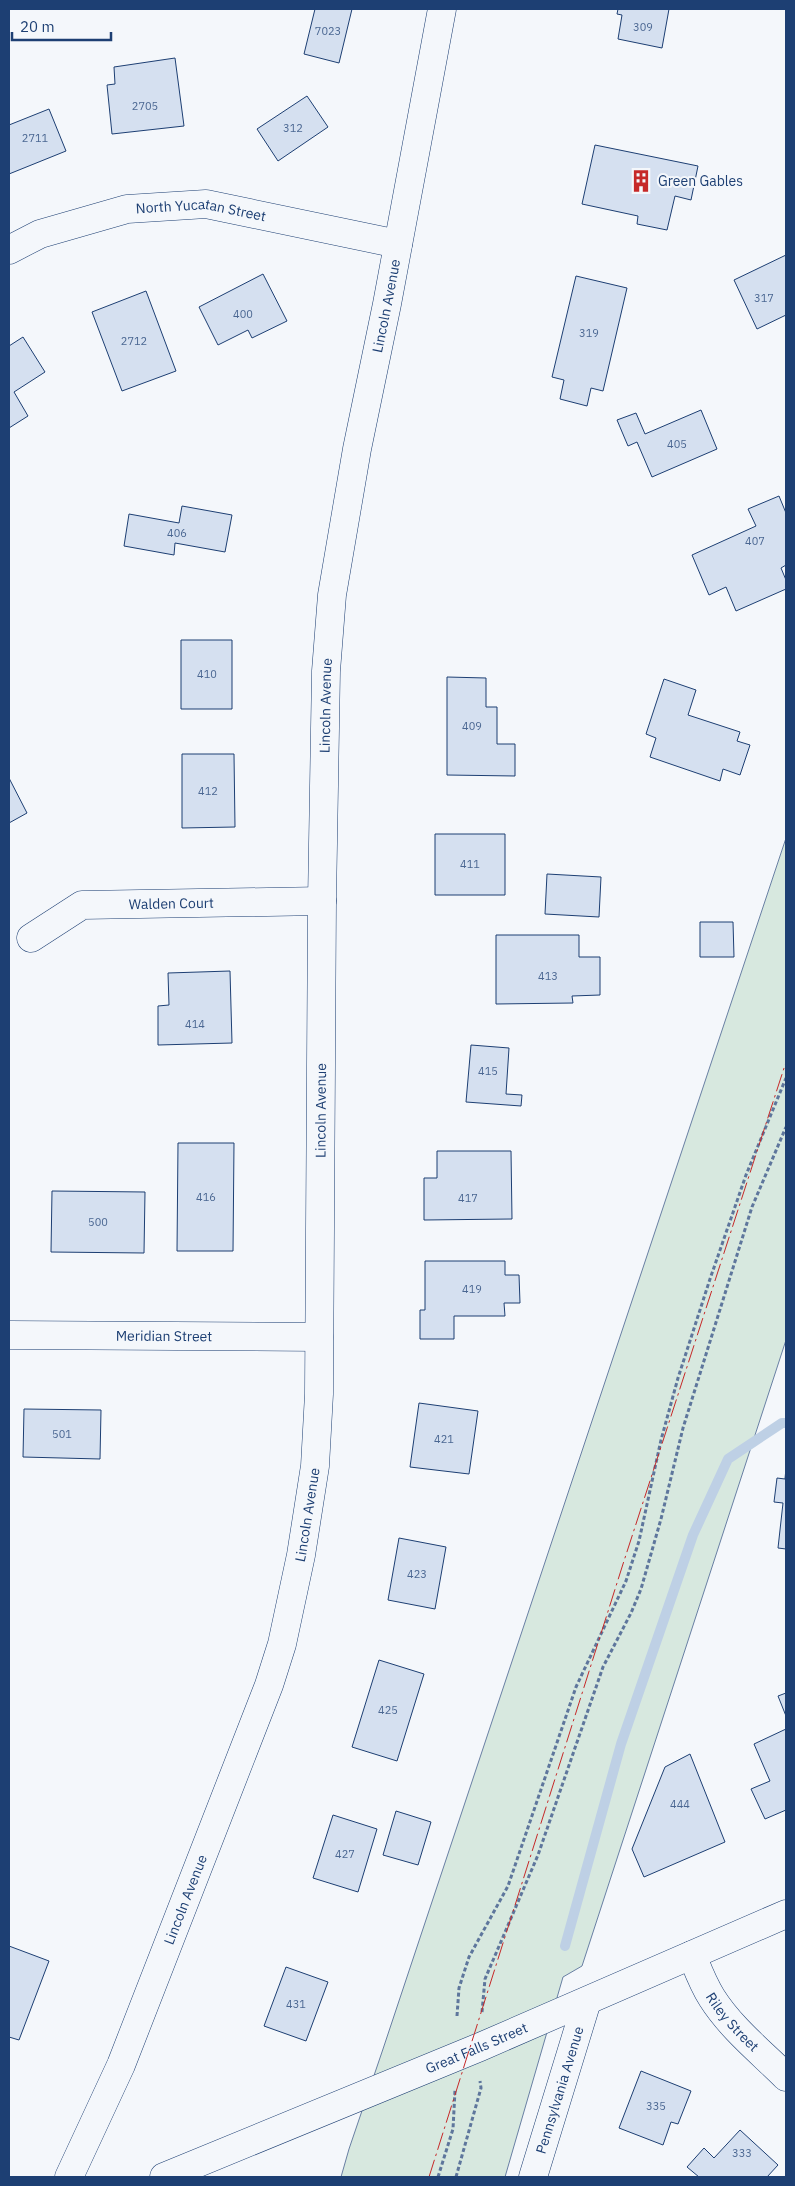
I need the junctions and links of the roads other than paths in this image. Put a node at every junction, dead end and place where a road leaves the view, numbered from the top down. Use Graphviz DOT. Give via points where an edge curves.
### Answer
graph roads {
  1 [pos="442,9"];
  2 [pos="398,244"];
  3 [pos="9,250"];
  4 [pos="322,901"];
  5 [pos="31,938"];
  6 [pos="9,1334"];
  7 [pos="319,1337"];
  8 [pos="786,1914"];
  9 [pos="692,1955"];
  10 [pos="587,2001"];
  11 [pos="786,2077"];
  12 [pos="69,2177"];
  13 [pos="164,2177"];
  14 [pos="533,2177"];
  1 -- 2 [label="street, Lincoln Avenue"];
  2 -- 3 [label="street, North Yucatan Street" via="206,204 127,209 40,234"];
  2 -- 4 [label="street, Lincoln Avenue" via="332,595 326,671"];
  4 -- 5 [label="street, Walden Court" via="82,905"];
  4 -- 7 [label="street, Lincoln Avenue"];
  6 -- 7 [label="street, Meridian Street"];
  7 -- 12 [label="street, Lincoln Avenue" via="315,1466 282,1644 251,1735 157,1977"];
  8 -- 9 [label="street, Great Falls Street"];
  9 -- 10 [label="street, Great Falls Street"];
  9 -- 11 [label="street, Riley Street" via="717,2005"];
  10 -- 13 [label="street, Great Falls Street"];
  10 -- 14 [label="street, Pennsylvania Avenue"];
}
